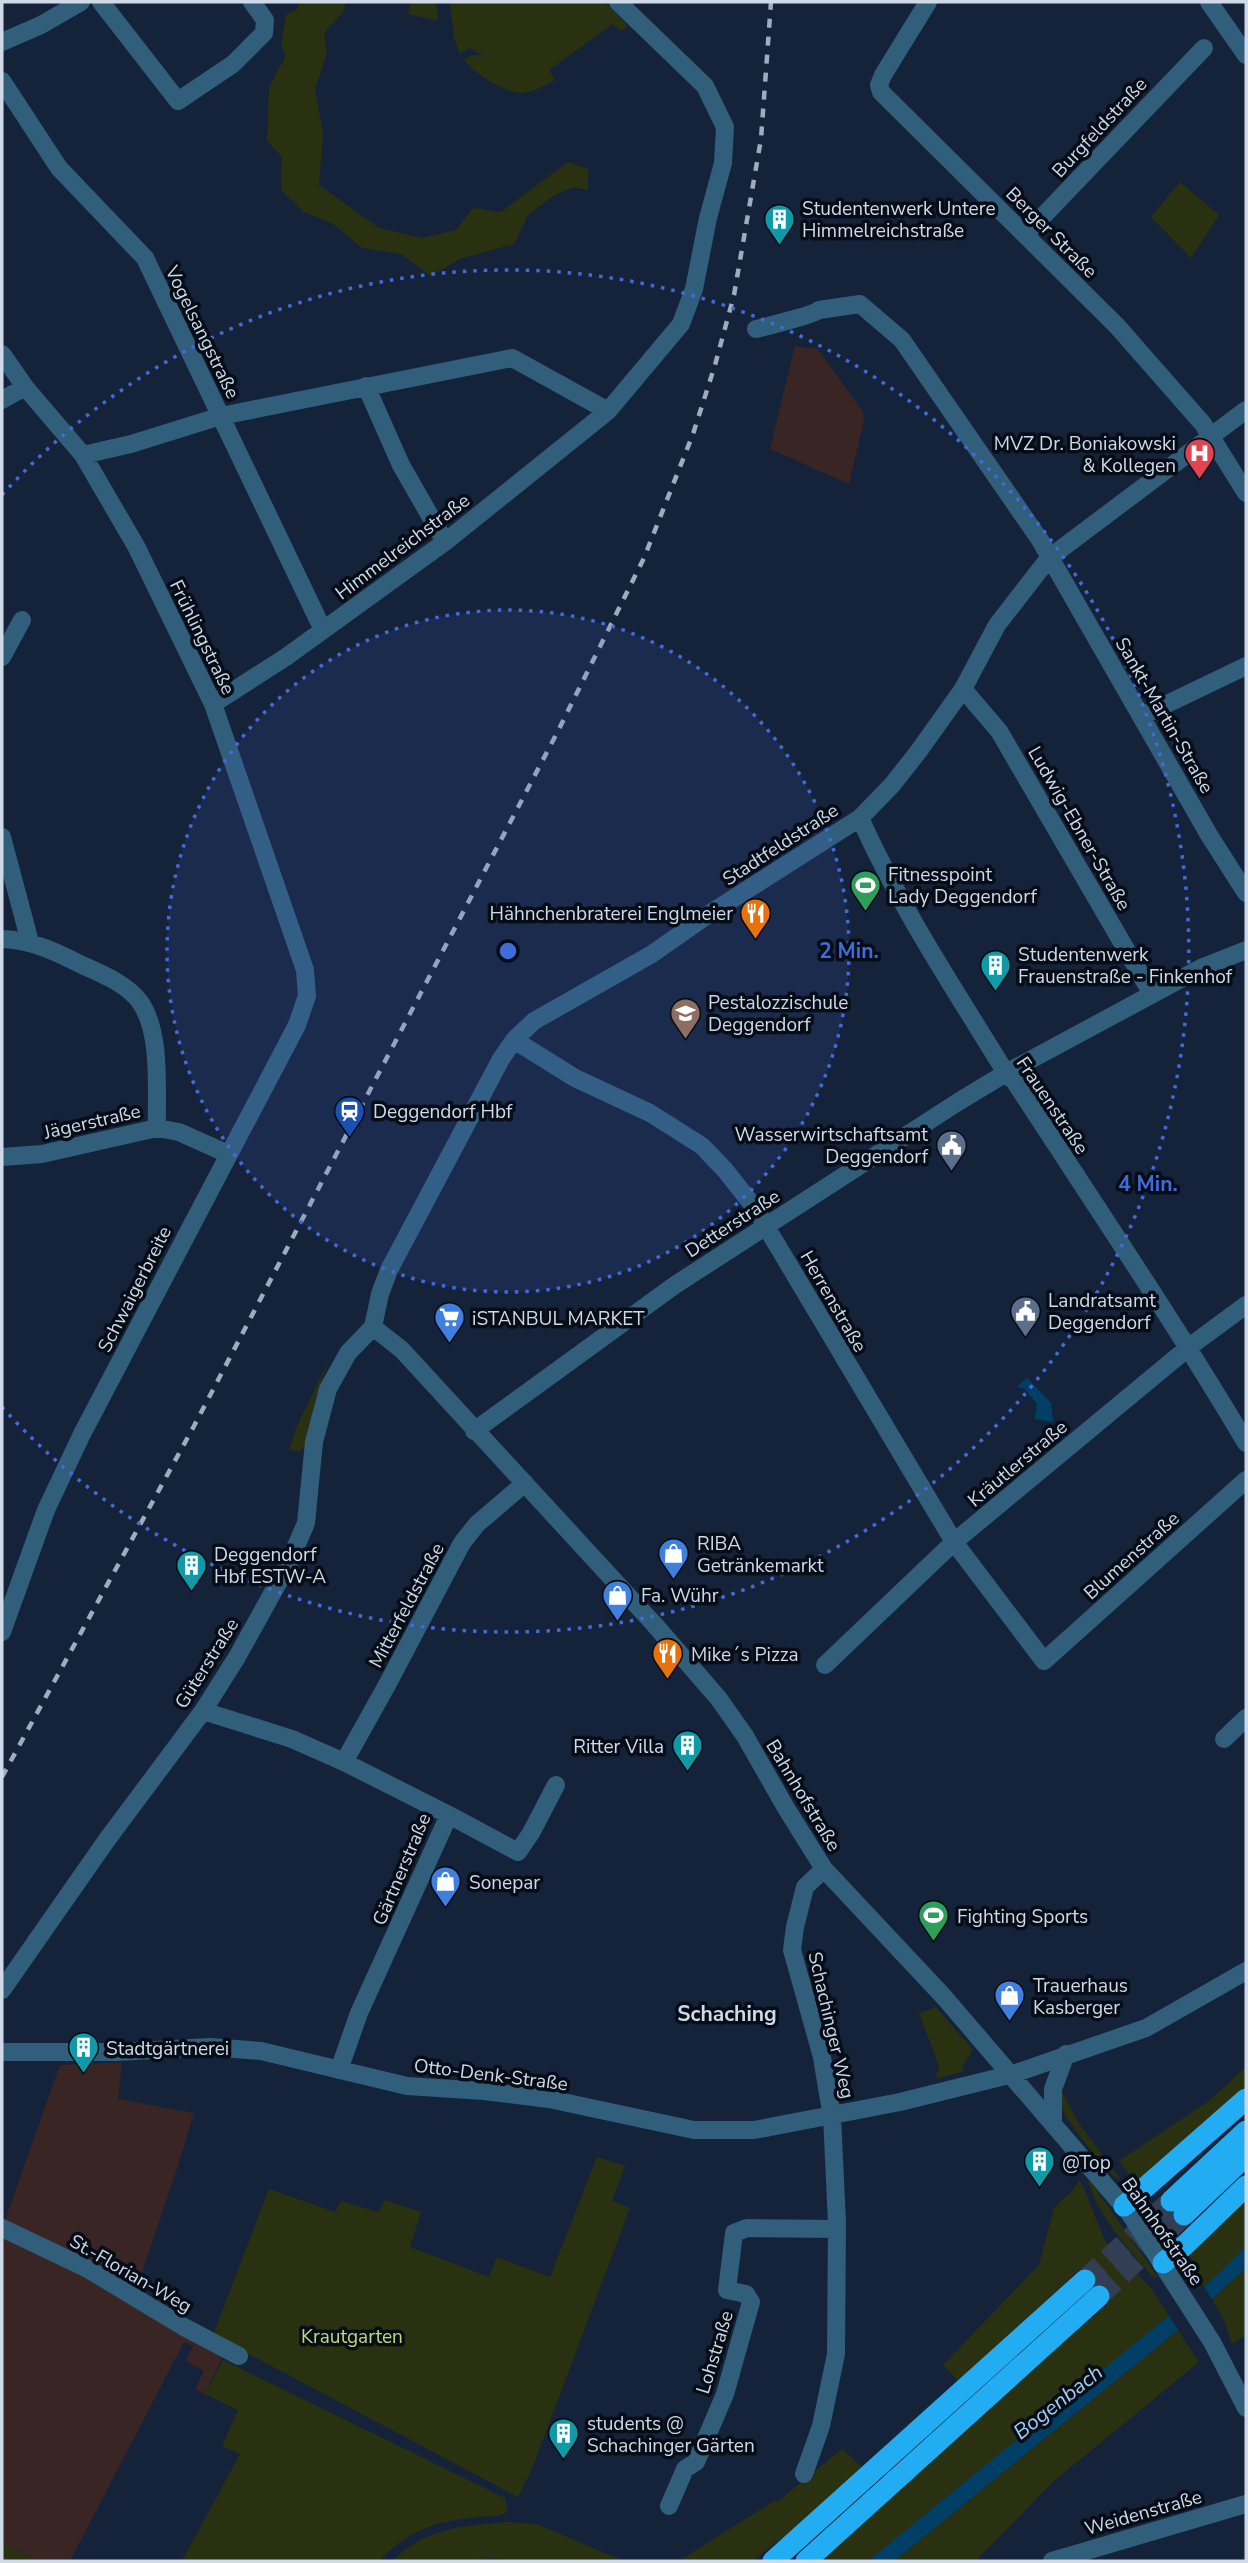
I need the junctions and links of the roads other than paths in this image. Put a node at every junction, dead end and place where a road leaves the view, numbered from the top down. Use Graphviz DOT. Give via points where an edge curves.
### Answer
graph roads {
  1 [pos="81,2"];
  2 [pos="101,2"];
  3 [pos="252,2"];
  4 [pos="618,2"];
  5 [pos="928,2"];
  6 [pos="1209,2"];
  7 [pos="2,42"];
  8 [pos="1204,48"];
  9 [pos="1246,55"];
  10 [pos="2,81"];
  11 [pos="1026,235"];
  12 [pos="756,329"];
  13 [pos="2,354"];
  14 [pos="366,386"];
  15 [pos="25,387"];
  16 [pos="2,400"];
  17 [pos="1246,410"];
  18 [pos="608,411"];
  19 [pos="220,416"];
  20 [pos="1210,436"];
  21 [pos="83,455"];
  22 [pos="1245,491"];
  23 [pos="445,542"];
  24 [pos="1049,558"];
  25 [pos="22,620"];
  26 [pos="323,630"];
  27 [pos="2,657"];
  28 [pos="1246,666"];
  29 [pos="963,689"];
  30 [pos="213,704"];
  31 [pos="1142,716"];
  32 [pos="860,818"];
  33 [pos="2,837"];
  34 [pos="1246,892"];
  35 [pos="2,939"];
  36 [pos="30,942"];
  37 [pos="1246,950"];
  38 [pos="305,970"];
  39 [pos="1152,994"];
  40 [pos="514,1040"];
  41 [pos="1006,1073"];
  42 [pos="157,1128"];
  43 [pos="228,1154"];
  44 [pos="2,1157"];
  45 [pos="765,1226"];
  46 [pos="1246,1306"];
  47 [pos="373,1327"];
  48 [pos="1189,1347"];
  49 [pos="474,1431"];
  50 [pos="1246,1443"];
  51 [pos="1246,1480"];
  52 [pos="525,1483"];
  53 [pos="954,1542"];
  54 [pos="2,1632"];
  55 [pos="1044,1661"];
  56 [pos="825,1665"];
  57 [pos="203,1711"];
  58 [pos="1246,1718"];
  59 [pos="1224,1739"];
  60 [pos="344,1762"];
  61 [pos="556,1785"];
  62 [pos="449,1815"];
  63 [pos="824,1869"];
  64 [pos="1246,1971"];
  65 [pos="2,1990"];
  66 [pos="2,2052"];
  67 [pos="1066,2054"];
  68 [pos="339,2070"];
  69 [pos="1013,2074"];
  70 [pos="1246,2099"];
  71 [pos="832,2116"];
  72 [pos="1053,2122"];
  73 [pos="1246,2131"];
  74 [pos="1246,2156"];
  75 [pos="1246,2186"];
  76 [pos="1124,2206"];
  77 [pos="2,2228"];
  78 [pos="837,2229"];
  79 [pos="1163,2263"];
  80 [pos="239,2356"];
  81 [pos="1246,2408"];
  82 [pos="804,2474"];
  83 [pos="1246,2504"];
  84 [pos="669,2505"];
  85 [pos="779,2556"];
  86 [pos="806,2561"];
  87 [pos="1052,2561"];
  1 -- 7 [label="street"];
  2 -- 3 [label="street" via="178,101 233,64 264,33 265,20"];
  4 -- 18 [label="street, Himmelreichstraße" via="705,86 725,127 725,139 694,289 681,324"];
  5 -- 11 [label="street, Berger Straße" via="883,75 881,92"];
  6 -- 9 [label="street"];
  8 -- 11 [label="street, Burgfeldstraße"];
  10 -- 19 [label="street, Vogelsangstraße" via="59,167 145,258"];
  11 -- 20 [label="street, Berger Straße" via="1117,326"];
  12 -- 24 [label="street, Sankt-Martin-Straße" via="819,310 860,304 902,340"];
  13 -- 15 [label="street, Frühlingstraße"];
  14 -- 18 [label="street" via="512,358"];
  14 -- 19 [label="street"];
  14 -- 23 [label="street" via="401,465"];
  15 -- 16 [label="street"];
  15 -- 21 [label="street, Frühlingstraße"];
  17 -- 20 [label="street, Stadtfeldstraße"];
  18 -- 23 [label="street, Himmelreichstraße"];
  19 -- 21 [label="street"];
  19 -- 26 [label="street, Vogelsangstraße"];
  20 -- 22 [label="street, Berger Straße"];
  20 -- 24 [label="street, Stadtfeldstraße"];
  21 -- 30 [label="street, Frühlingstraße" via="136,546"];
  23 -- 26 [label="street, Himmelreichstraße"];
  24 -- 29 [label="street, Stadtfeldstraße" via="997,625"];
  24 -- 31 [label="street, Sankt-Martin-Straße"];
  25 -- 27 [label="street"];
  26 -- 30 [label="street, Himmelreichstraße"];
  28 -- 31 [label="street"];
  29 -- 32 [label="street, Stadtfeldstraße" via="892,785"];
  29 -- 39 [label="street, Ludwig-Ebner-Straße" via="999,731"];
  30 -- 38 [label="street, Frühlingstraße"];
  31 -- 34 [label="street, Sankt-Martin-Straße"];
  32 -- 40 [label="street, Stadtfeldstraße" via="652,954 534,1021"];
  32 -- 41 [label="street, Frauenstraße" via="953,989"];
  33 -- 36 [label="street"];
  35 -- 36 [label="street"];
  36 -- 42 [label="street" via="118,982 140,1001 152,1031"];
  37 -- 39 [label="street, Detterstraße"];
  38 -- 43 [label="street, Schwaigerbreite" via="307,996 297,1025"];
  39 -- 41 [label="street, Detterstraße"];
  40 -- 45 [label="street, Herrenstraße" via="702,1146"];
  40 -- 47 [label="street, Stadtfeldstraße" via="390,1270"];
  41 -- 45 [label="street, Detterstraße"];
  41 -- 48 [label="street, Frauenstraße"];
  42 -- 43 [label="street, Jägerstraße" via="179,1132"];
  42 -- 44 [label="street, Jägerstraße" via="43,1154"];
  43 -- 54 [label="street, Schwaigerbreite" via="58,1485"];
  45 -- 49 [label="street, Detterstraße" via="675,1285"];
  45 -- 53 [label="street, Herrenstraße"];
  46 -- 48 [label="street, Kräutlerstraße"];
  47 -- 49 [label="street, Bahnhofstraße" via="401,1350"];
  47 -- 57 [label="street, Güterstraße" via="348,1353 328,1390 314,1442 306,1523 290,1561"];
  48 -- 50 [label="street, Frauenstraße"];
  48 -- 53 [label="street, Kräutlerstraße"];
  49 -- 52 [label="street, Bahnhofstraße"];
  51 -- 55 [label="street, Blumenstraße"];
  52 -- 60 [label="street, Mitterfeldstraße" via="477,1524 462,1544"];
  52 -- 63 [label="street, Bahnhofstraße" via="726,1708"];
  53 -- 55 [label="street, Herrenstraße"];
  53 -- 56 [label="street, Kräutlerstraße"];
  57 -- 60 [label="street, Gärtnerstraße" via="292,1739"];
  57 -- 65 [label="street, Güterstraße"];
  58 -- 59 [label="street"];
  60 -- 62 [label="street, Gärtnerstraße"];
  61 -- 62 [label="street" via="518,1852"];
  62 -- 68 [label="street, Gärtnerstraße" via="359,2013"];
  63 -- 69 [label="street, Bahnhofstraße"];
  63 -- 71 [label="street, Schachinger Weg" via="805,1887 792,1950 822,2057"];
  64 -- 67 [label="street, Otto-Denk-Straße" via="1146,2028"];
  66 -- 68 [label="street, Otto-Denk-Straße" via="211,2047 261,2051"];
  67 -- 69 [label="street, Otto-Denk-Straße"];
  67 -- 72 [label="street" via="1053,2089"];
  68 -- 71 [label="street, Otto-Denk-Straße" via="407,2086 549,2099 694,2130 754,2130"];
  69 -- 71 [label="street, Otto-Denk-Straße"];
  69 -- 72 [label="street, Bahnhofstraße"];
  70 -- 76 [label="highway"];
  71 -- 78 [label="street"];
  72 -- 76 [label="street, Bahnhofstraße"];
  73 -- 74 [label="highway" via="1177,2208"];
  75 -- 79 [label="highway"];
  76 -- 79 [label="street, Bahnhofstraße"];
  77 -- 80 [label="street, St.-Florian-Weg" via="86,2268"];
  78 -- 82 [label="street" via="836,2354 821,2426"];
  78 -- 84 [label="street, Lohstraße" via="747,2228 734,2233 727,2290 746,2294 751,2302 725,2394 696,2462 685,2469"];
  79 -- 81 [label="street, Bahnhofstraße"];
  83 -- 87 [label="street, Weidenstraße"];
  85 -- 86 [label="highway" via="1092,2288"];
}
